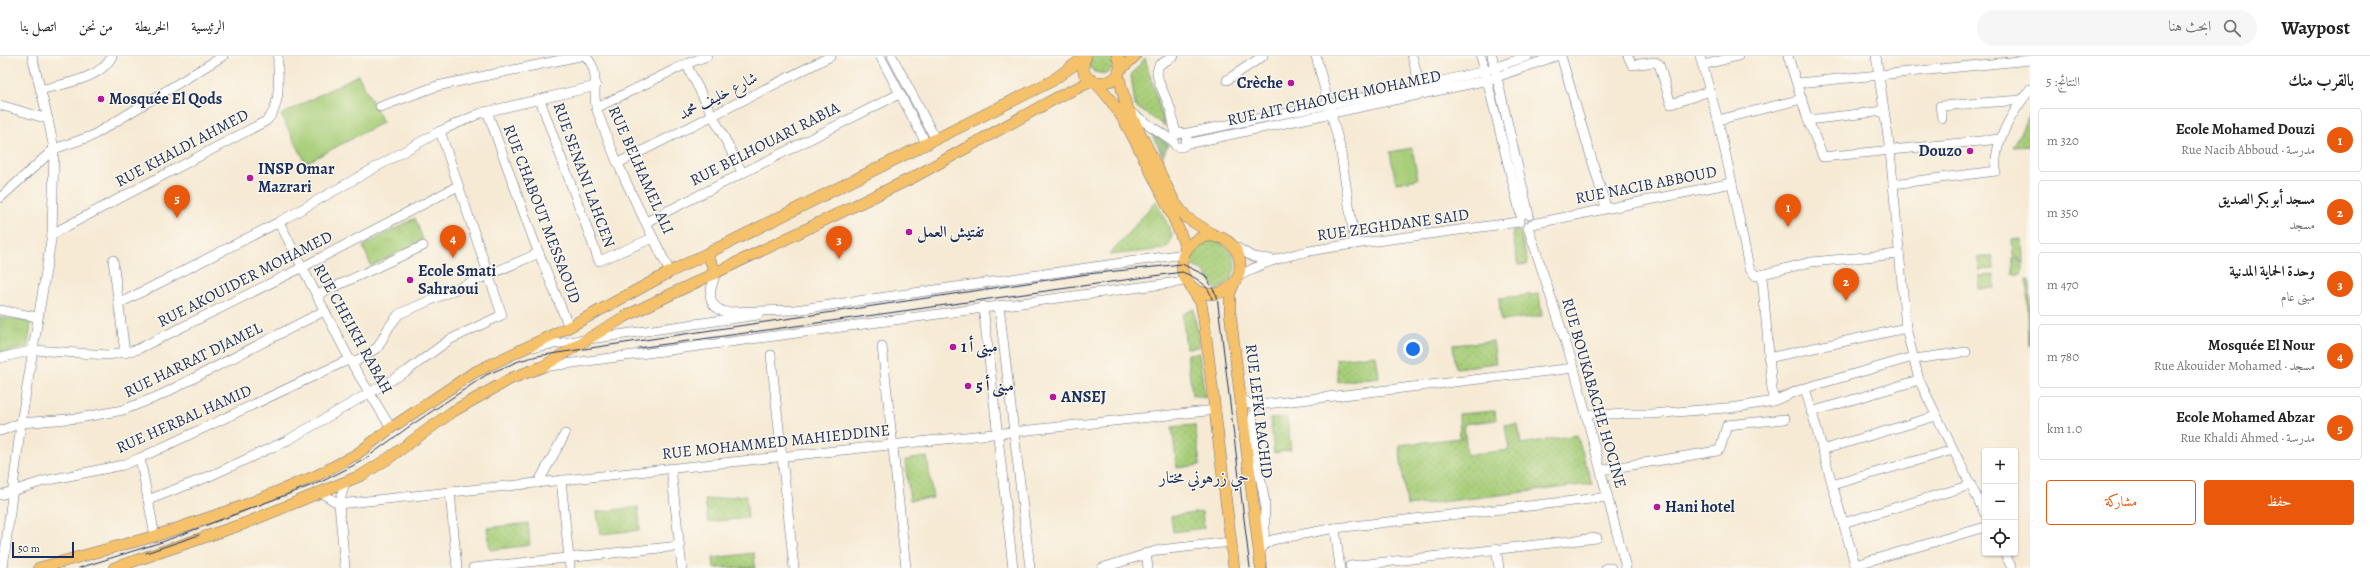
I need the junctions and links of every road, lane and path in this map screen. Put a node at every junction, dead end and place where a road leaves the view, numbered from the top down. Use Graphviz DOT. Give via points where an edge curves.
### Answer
graph roads {
  1 [pos="32,56"];
  2 [pos="112,56"];
  3 [pos="223,56"];
  4 [pos="278,56"];
  5 [pos="580,56"];
  6 [pos="585,56"];
  7 [pos="707,56"];
  8 [pos="831,56"];
  9 [pos="880,56"];
  10 [pos="892,56"];
  11 [pos="1086,56"];
  12 [pos="1117,56"];
  13 [pos="1135,56"];
  14 [pos="1174,56"];
  15 [pos="1263,56"];
  16 [pos="1316,56"];
  17 [pos="1412,56"];
  18 [pos="1481,56"];
  19 [pos="1492,56"];
  20 [pos="1528,56"];
  21 [pos="1556,56"];
  22 [pos="1561,56"];
  23 [pos="1628,56"];
  24 [pos="1738,56"];
  25 [pos="1788,56"];
  26 [pos="1876,56"];
  27 [pos="1701,60"];
  28 [pos="2030,60"];
  29 [pos="686,64"];
  30 [pos="1118,72"];
  31 [pos="1497,72"];
  32 [pos="1879,74"];
  33 [pos="1061,76"];
  34 [pos="1487,76"];
  35 [pos="1226,80"];
  36 [pos="1093,82"];
  37 [pos="1798,83"];
  38 [pos="596,86"];
  39 [pos="1420,86"];
  40 [pos="2030,89"];
  41 [pos="40,90"];
  42 [pos="1071,91"];
  43 [pos="1710,91"];
  44 [pos="899,94"];
  45 [pos="1422,96"];
  46 [pos="1802,99"];
  47 [pos="540,100"];
  48 [pos="2022,100"];
  49 [pos="0,105"];
  50 [pos="380,107"];
  51 [pos="596,108"];
  52 [pos="1331,110"];
  53 [pos="487,111"];
  54 [pos="1884,111"];
  55 [pos="1129,112"];
  56 [pos="714,115"];
  57 [pos="1942,118"];
  58 [pos="48,119"];
  59 [pos="1718,120"];
  60 [pos="1808,120"];
  61 [pos="440,131"];
  62 [pos="1180,138"];
  63 [pos="2000,139"];
  64 [pos="931,142"];
  65 [pos="54,149"];
  66 [pos="1890,150"];
  67 [pos="618,163"];
  68 [pos="742,172"];
  69 [pos="1732,183"];
  70 [pos="1893,184"];
  71 [pos="458,186"];
  72 [pos="0,198"];
  73 [pos="1606,207"];
  74 [pos="1526,221"];
  75 [pos="278,222"];
  76 [pos="646,222"];
  77 [pos="52,234"];
  78 [pos="1217,237"];
  79 [pos="653,238"];
  80 [pos="1231,244"];
  81 [pos="1355,244"];
  82 [pos="423,246"];
  83 [pos="1185,252"];
  84 [pos="539,254"];
  85 [pos="707,254"];
  86 [pos="1899,254"];
  87 [pos="1272,259"];
  88 [pos="113,260"];
  89 [pos="303,267"];
  90 [pos="670,272"];
  91 [pos="716,272"];
  92 [pos="488,274"];
  93 [pos="1762,275"];
  94 [pos="1236,280"];
  95 [pos="1188,283"];
  96 [pos="316,295"];
  97 [pos="120,304"];
  98 [pos="999,305"];
  99 [pos="983,306"];
  100 [pos="0,310"];
  101 [pos="795,310"];
  102 [pos="324,311"];
  103 [pos="37,317"];
  104 [pos="569,327"];
  105 [pos="1906,328"];
  106 [pos="590,339"];
  107 [pos="882,346"];
  108 [pos="525,348"];
  109 [pos="34,350"];
  110 [pos="1966,352"];
  111 [pos="125,353"];
  112 [pos="771,355"];
  113 [pos="0,358"];
  114 [pos="1768,358"];
  115 [pos="1914,358"];
  116 [pos="351,361"];
  117 [pos="542,367"];
  118 [pos="1574,368"];
  119 [pos="1919,380"];
  120 [pos="1805,388"];
  121 [pos="372,393"];
  122 [pos="1242,399"];
  123 [pos="1773,401"];
  124 [pos="1257,405"];
  125 [pos="1216,410"];
  126 [pos="1811,412"];
  127 [pos="1586,414"];
  128 [pos="1936,416"];
  129 [pos="1249,419"];
  130 [pos="1785,419"];
  131 [pos="20,422"];
  132 [pos="391,428"];
  133 [pos="0,431"];
  134 [pos="1015,431"];
  135 [pos="998,433"];
  136 [pos="565,434"];
  137 [pos="893,444"];
  138 [pos="1822,450"];
  139 [pos="1953,450"];
  140 [pos="782,456"];
  141 [pos="140,458"];
  142 [pos="670,468"];
  143 [pos="1601,470"];
  144 [pos="561,480"];
  145 [pos="345,483"];
  146 [pos="538,483"];
  147 [pos="1832,485"];
  148 [pos="1971,486"];
  149 [pos="12,492"];
  150 [pos="320,492"];
  151 [pos="450,492"];
  152 [pos="0,495"];
  153 [pos="1608,496"];
  154 [pos="148,500"];
  155 [pos="339,504"];
  156 [pos="1982,508"];
  157 [pos="1843,523"];
  158 [pos="1335,528"];
  159 [pos="1982,528"];
  160 [pos="155,536"];
  161 [pos="1597,538"];
  162 [pos="1230,542"];
  163 [pos="679,546"];
  164 [pos="1496,548"];
  165 [pos="1262,549"];
  166 [pos="1146,553"];
  167 [pos="2005,556"];
  168 [pos="569,558"];
  169 [pos="1856,566"];
  170 [pos="3,568"];
  171 [pos="39,568"];
  172 [pos="114,568"];
  173 [pos="345,568"];
  174 [pos="457,568"];
  175 [pos="473,568"];
  176 [pos="570,568"];
  177 [pos="682,568"];
  178 [pos="794,568"];
  179 [pos="906,568"];
  180 [pos="1013,568"];
  181 [pos="1030,568"];
  182 [pos="1102,568"];
  183 [pos="1148,568"];
  184 [pos="1234,568"];
  185 [pos="1261,568"];
  186 [pos="1340,568"];
  187 [pos="1351,568"];
  188 [pos="1499,568"];
  189 [pos="1606,568"];
  190 [pos="1611,568"];
  191 [pos="1626,568"];
  192 [pos="2010,568"];
  1 -- 41 [label="street"];
  2 -- 41 [label="street" via="101,70 72,82"];
  3 -- 65 [label="street" via="92,136"];
  4 -- 77 [label="street, RUE KHALDI AHMED" via="277,104 266,121"];
  5 -- 50 [label="street" via="437,86"];
  6 -- 38 [label="street, RUE BELHAMEL ALI" via="591,62"];
  7 -- 29 [label="street"];
  8 -- 56 [label="street, شارع خليف محمد"];
  9 -- 44 [label="street"];
  10 -- 64 [label="street"];
  11 -- 33 [label="main road"];
  11 -- 36 [label="main road" via="1084,69"];
  12 -- 30 [label="main road"];
  13 -- 30 [label="main road"];
  14 -- 62 [label="street" via="1159,65 1157,72"];
  15 -- 35 [label="street"];
  16 -- 52 [label="street"];
  17 -- 39 [label="street"];
  18 -- 34 [label="street"];
  19 -- 31 [label="street, RUE BOUKABACHE HOCINE"];
  20 -- 31 [label="street"];
  21 -- 31 [label="street, RUE AIT CHAOUCH MOHAMED"];
  22 -- 73 [label="street"];
  23 -- 43 [label="street" via="1632,65 1649,62 1659,64 1671,104"];
  24 -- 27 [label="street"];
  25 -- 37 [label="street"];
  26 -- 32 [label="street"];
  27 -- 43 [label="street, RUE NACIB ABBOUD"];
  28 -- 32 [label="street"];
  29 -- 51 [label="street"];
  29 -- 56 [label="street"];
  30 -- 36 [label="main road" via="1108,82"];
  30 -- 55 [label="main road" via="1122,97"];
  31 -- 34 [label="street, RUE AIT CHAOUCH MOHAMED"];
  31 -- 74 [label="street, RUE BOUKABACHE HOCINE"];
  32 -- 37 [label="street"];
  32 -- 54 [label="street"];
  33 -- 42 [label="main road"];
  33 -- 64 [label="main road"];
  34 -- 39 [label="street"];
  34 -- 45 [label="street, RUE AIT CHAOUCH MOHAMED"];
  34 -- 74 [label="street"];
  36 -- 42 [label="main road"];
  36 -- 83 [label="main road" via="1111,100 1123,119 1171,211"];
  37 -- 46 [label="street"];
  38 -- 47 [label="street"];
  38 -- 51 [label="street, RUE BELHAMEL ALI"];
  39 -- 45 [label="street"];
  39 -- 52 [label="street"];
  40 -- 48 [label="street"];
  41 -- 58 [label="street"];
  42 -- 91 [label="main road" via="914,177"];
  43 -- 59 [label="street, RUE NACIB ABBOUD"];
  44 -- 64 [label="street"];
  44 -- 68 [label="street, RUE BELHOUARI RABIA"];
  45 -- 52 [label="street, RUE AIT CHAOUCH MOHAMED"];
  46 -- 59 [label="street"];
  46 -- 60 [label="street"];
  47 -- 53 [label="street"];
  47 -- 79 [label="street, RUE SENANI LAHCEN" via="599,261"];
  48 -- 57 [label="street" via="1940,106"];
  48 -- 63 [label="street"];
  49 -- 58 [label="street"];
  51 -- 67 [label="street, RUE BELHAMEL ALI"];
  52 -- 62 [label="street"];
  52 -- 81 [label="street" via="1340,147"];
  53 -- 61 [label="street"];
  53 -- 84 [label="street, RUE CHABOUT MESSAOUD"];
  54 -- 60 [label="street"];
  54 -- 66 [label="street"];
  55 -- 62 [label="street"];
  55 -- 78 [label="main road" via="1182,213"];
  56 -- 67 [label="street, شارع خليف محمد"];
  56 -- 68 [label="street"];
  58 -- 65 [label="street"];
  59 -- 69 [label="street, RUE NACIB ABBOUD"];
  60 -- 66 [label="street" via="1823,157"];
  61 -- 71 [label="street"];
  61 -- 75 [label="street"];
  63 -- 66 [label="street"];
  63 -- 70 [label="street" via="1996,171"];
  64 -- 85 [label="main road"];
  65 -- 72 [label="street"];
  65 -- 77 [label="street"];
  66 -- 70 [label="street"];
  67 -- 76 [label="street, RUE BELHAMEL ALI"];
  68 -- 76 [label="street, RUE BELHOUARI RABIA"];
  69 -- 73 [label="street, RUE NACIB ABBOUD"];
  69 -- 93 [label="street" via="1749,268 1756,276"];
  70 -- 86 [label="street"];
  71 -- 89 [label="street, RUE AKOUIDER MOHAMED"];
  71 -- 92 [label="street"];
  73 -- 74 [label="street, RUE NACIB ABBOUD"];
  74 -- 81 [label="street, RUE ZEGHDANE SAID"];
  74 -- 118 [label="street, RUE BOUKABACHE HOCINE"];
  75 -- 89 [label="street, RUE CHEIKH RABAH"];
  75 -- 97 [label="street"];
  76 -- 79 [label="street, RUE BELHAMEL ALI"];
  77 -- 103 [label="street"];
  78 -- 80 [label="main road"];
  78 -- 83 [label="main road" via="1200,238"];
  79 -- 90 [label="street, RUE BELHAMEL ALI"];
  80 -- 87 [label="street" via="1253,257"];
  80 -- 94 [label="main road" via="1239,259"];
  81 -- 87 [label="street, RUE ZEGHDANE SAID"];
  82 -- 96 [label="street"];
  83 -- 95 [label="main road" via="1182,268"];
  83 -- 101 [label="street"];
  84 -- 92 [label="street, RUE HERBAL HAMID"];
  84 -- 104 [label="street, RUE CHABOUT MESSAOUD"];
  85 -- 90 [label="main road"];
  85 -- 91 [label="main road"];
  86 -- 93 [label="street" via="1811,262"];
  86 -- 105 [label="street"];
  87 -- 94 [label="street" via="1256,265"];
  88 -- 97 [label="street"];
  89 -- 96 [label="street, RUE CHEIKH RABAH"];
  89 -- 111 [label="street, RUE AKOUIDER MOHAMED"];
  90 -- 104 [label="main road"];
  91 -- 101 [label="street" via="710,296 712,305 718,310"];
  91 -- 106 [label="main road" via="624,317"];
  92 -- 116 [label="street, RUE HERBAL HAMID" via="399,314 378,347"];
  92 -- 121 [label="street" via="502,315 450,340"];
  93 -- 114 [label="street"];
  94 -- 95 [label="main road" via="1223,292 1212,294 1202,293"];
  94 -- 122 [label="main road, RUE LEFKI RACHID" via="1230,293 1230,312"];
  95 -- 98 [label="street"];
  95 -- 125 [label="main road" via="1201,303"];
  96 -- 102 [label="street, RUE CHEIKH RABAH"];
  97 -- 111 [label="street"];
  98 -- 99 [label="street"];
  98 -- 134 [label="street"];
  99 -- 117 [label="street"];
  99 -- 135 [label="street"];
  100 -- 103 [label="street"];
  101 -- 106 [label="street"];
  102 -- 116 [label="street, RUE CHEIKH RABAH"];
  102 -- 131 [label="street, RUE HARRAT DJAMEL" via="159,396 123,410 79,418"];
  103 -- 109 [label="street"];
  104 -- 108 [label="main road"];
  105 -- 114 [label="street"];
  105 -- 115 [label="street"];
  106 -- 108 [label="street"];
  106 -- 117 [label="main road"];
  107 -- 137 [label="street"];
  108 -- 132 [label="main road" via="473,373"];
  109 -- 111 [label="street, RUE AKOUIDER MOHAMED" via="89,355"];
  109 -- 113 [label="street, RUE AKOUIDER MOHAMED"];
  109 -- 131 [label="street"];
  110 -- 115 [label="street"];
  112 -- 140 [label="street"];
  114 -- 123 [label="street"];
  115 -- 119 [label="street"];
  115 -- 120 [label="street"];
  116 -- 121 [label="street, RUE CHEIKH RABAH"];
  116 -- 141 [label="street, RUE HERBAL HAMID"];
  117 -- 145 [label="main road" via="512,378 466,404 389,458"];
  118 -- 124 [label="street"];
  118 -- 127 [label="street, RUE BOUKABACHE HOCINE"];
  119 -- 126 [label="street"];
  119 -- 128 [label="street"];
  120 -- 123 [label="street"];
  120 -- 126 [label="street"];
  121 -- 132 [label="street, RUE CHEIKH RABAH"];
  121 -- 154 [label="street" via="288,440 210,476"];
  122 -- 124 [label="street" via="1249,404"];
  122 -- 129 [label="main road, RUE LEFKI RACHID"];
  123 -- 127 [label="street" via="1738,407 1651,414"];
  124 -- 129 [label="street"];
  125 -- 134 [label="street, RUE MOHAMMED MAHIEDDINE"];
  125 -- 162 [label="main road"];
  126 -- 138 [label="street"];
  127 -- 143 [label="street, RUE BOUKABACHE HOCINE"];
  128 -- 138 [label="street"];
  128 -- 139 [label="street"];
  129 -- 165 [label="main road, RUE LEFKI RACHID"];
  130 -- 143 [label="street" via="1727,425 1720,449 1717,450"];
  131 -- 133 [label="street, RUE HARRAT DJAMEL"];
  131 -- 149 [label="street"];
  132 -- 160 [label="main road" via="357,454 318,475 240,507"];
  134 -- 135 [label="street, RUE MOHAMMED MAHIEDDINE"];
  134 -- 181 [label="street"];
  135 -- 137 [label="street, RUE MOHAMMED MAHIEDDINE"];
  135 -- 180 [label="street"];
  136 -- 146 [label="street"];
  137 -- 140 [label="street, RUE MOHAMMED MAHIEDDINE"];
  137 -- 179 [label="street"];
  138 -- 147 [label="street"];
  139 -- 147 [label="street"];
  139 -- 148 [label="street"];
  140 -- 142 [label="street, RUE MOHAMMED MAHIEDDINE"];
  140 -- 178 [label="street"];
  141 -- 149 [label="street, RUE HERBAL HAMID" via="44,481"];
  141 -- 154 [label="street"];
  142 -- 144 [label="street, RUE MOHAMMED MAHIEDDINE"];
  142 -- 163 [label="street"];
  143 -- 153 [label="street, RUE BOUKABACHE HOCINE"];
  144 -- 146 [label="street, RUE MOHAMMED MAHIEDDINE"];
  144 -- 168 [label="street"];
  145 -- 150 [label="main road"];
  145 -- 155 [label="street"];
  146 -- 151 [label="street, RUE MOHAMMED MAHIEDDINE"];
  147 -- 157 [label="street"];
  148 -- 156 [label="street"];
  148 -- 157 [label="street"];
  149 -- 152 [label="street, RUE HERBAL HAMID"];
  149 -- 170 [label="street"];
  150 -- 155 [label="street"];
  150 -- 172 [label="main road" via="246,523"];
  151 -- 155 [label="street, RUE MOHAMMED MAHIEDDINE"];
  151 -- 174 [label="street"];
  153 -- 158 [label="street"];
  153 -- 191 [label="street, RUE BOUKABACHE HOCINE"];
  154 -- 160 [label="street"];
  155 -- 173 [label="street"];
  157 -- 169 [label="street"];
  158 -- 165 [label="street" via="1272,540"];
  158 -- 186 [label="street"];
  159 -- 169 [label="street"];
  160 -- 171 [label="main road"];
  161 -- 164 [label="street"];
  162 -- 166 [label="street"];
  162 -- 184 [label="main road"];
  163 -- 168 [label="street"];
  163 -- 177 [label="street"];
  164 -- 187 [label="street" via="1350,566"];
  164 -- 188 [label="street"];
  165 -- 185 [label="main road, RUE LEFKI RACHID"];
  166 -- 182 [label="street"];
  166 -- 183 [label="street"];
  167 -- 192 [label="street"];
  168 -- 175 [label="street"];
  168 -- 176 [label="street"];
  189 -- 190 [label="street"];
}
